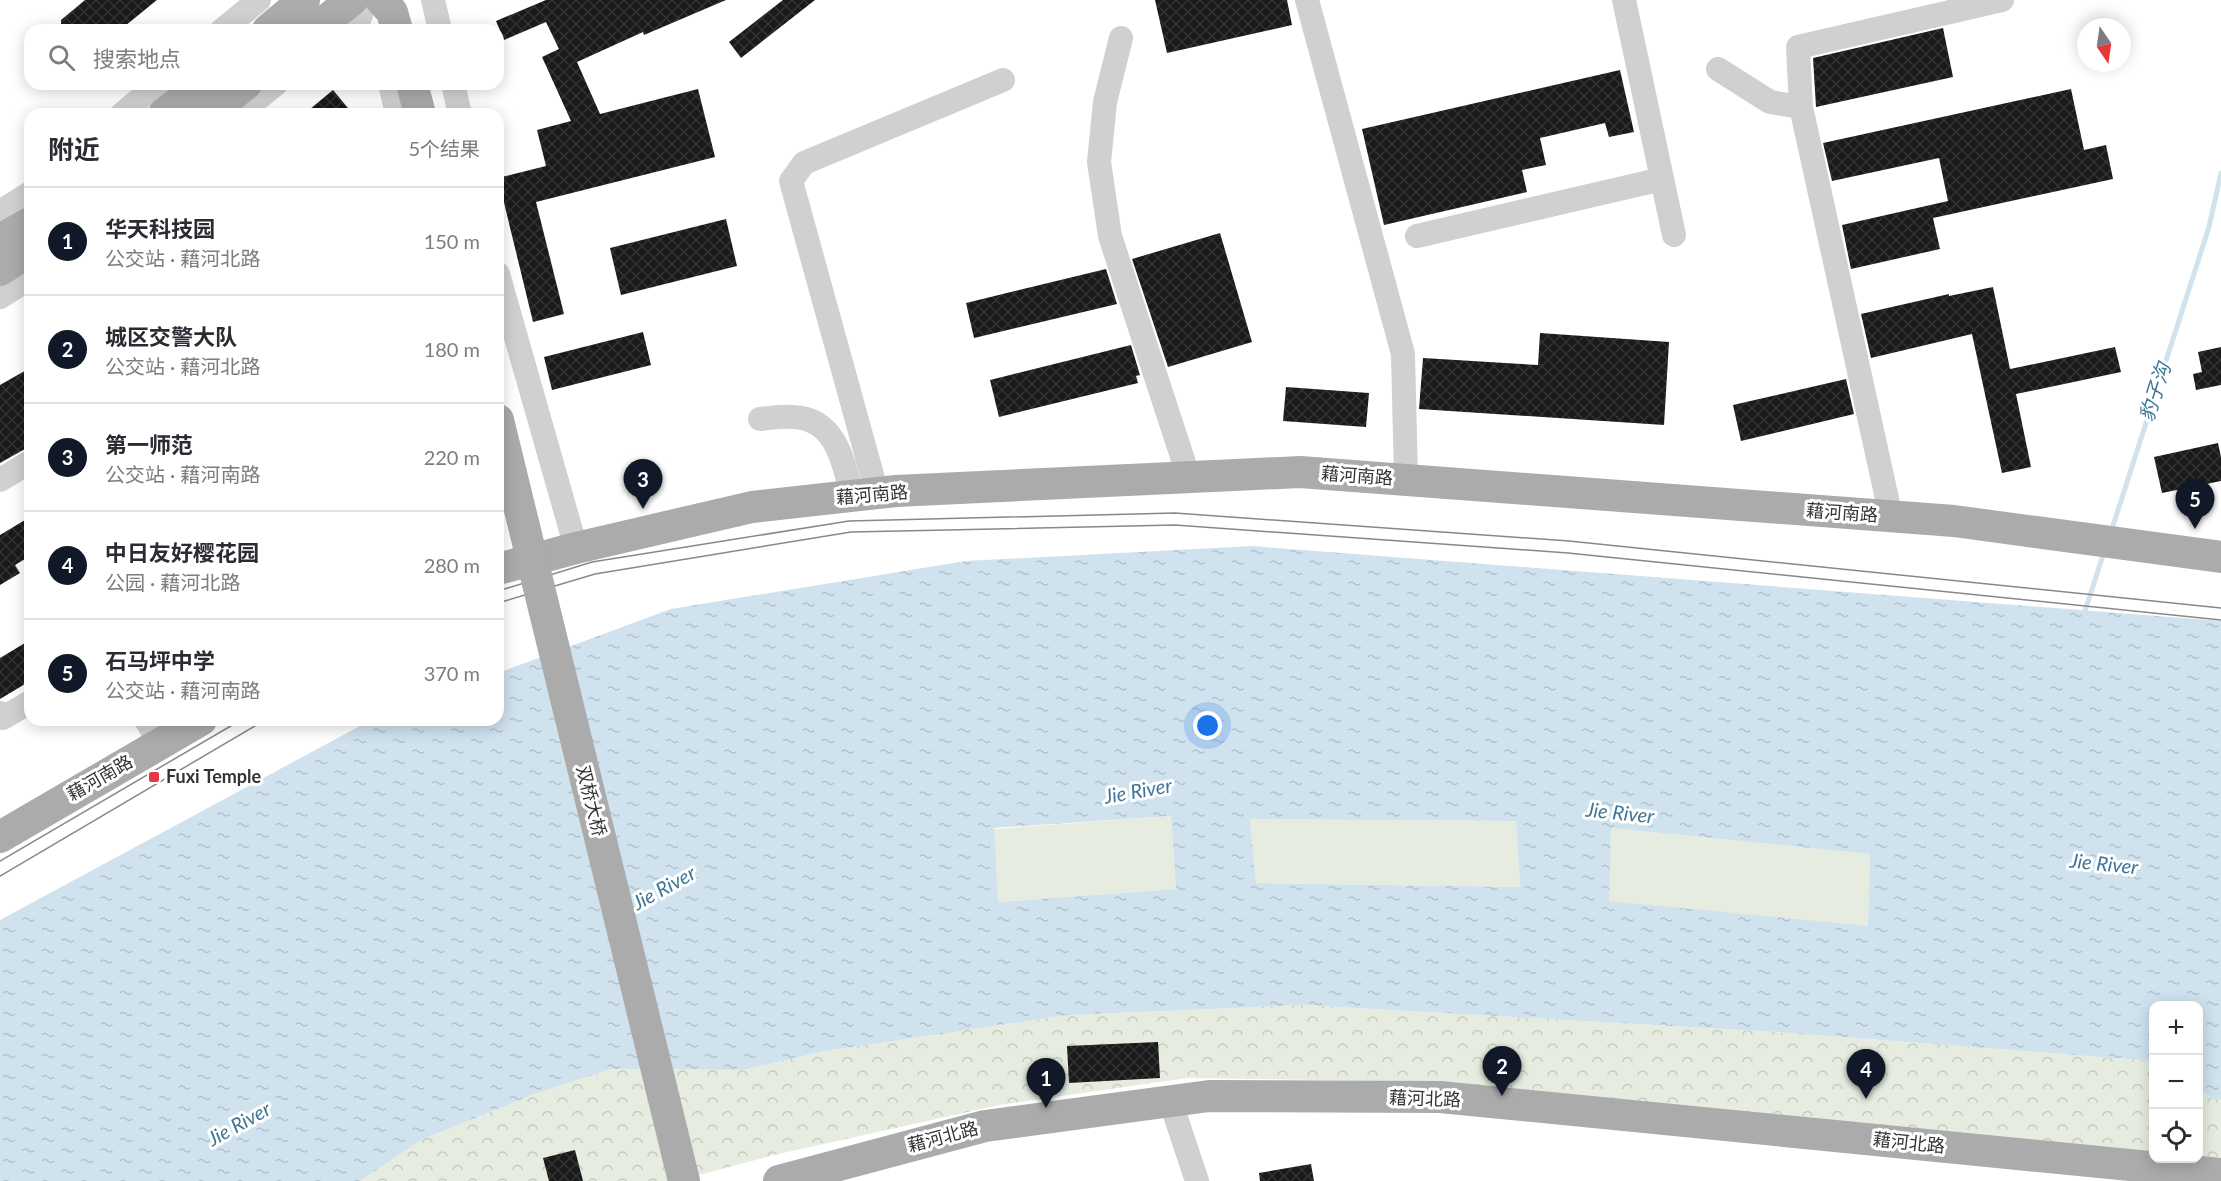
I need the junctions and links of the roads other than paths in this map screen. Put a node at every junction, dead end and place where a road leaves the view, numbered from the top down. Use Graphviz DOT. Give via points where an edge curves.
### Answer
graph roads {
  1 [pos="259,0"];
  2 [pos="304,0"];
  3 [pos="433,0"];
  4 [pos="1307,0"];
  5 [pos="1624,0"];
  6 [pos="2002,0"];
  7 [pos="360,12"];
  8 [pos="229,24"];
  9 [pos="275,24"];
  10 [pos="329,24"];
  11 [pos="395,24"];
  12 [pos="439,24"];
  13 [pos="1121,38"];
  14 [pos="1718,69"];
  15 [pos="1003,80"];
  16 [pos="150,90"];
  17 [pos="194,90"];
  18 [pos="238,90"];
  19 [pos="269,90"];
  20 [pos="391,90"];
  21 [pos="414,90"];
  22 [pos="454,90"];
  23 [pos="1800,107"];
  24 [pos="129,108"];
  25 [pos="171,108"];
  26 [pos="216,108"];
  27 [pos="246,108"];
  28 [pos="396,108"];
  29 [pos="418,108"];
  30 [pos="459,108"];
  31 [pos="1662,179"];
  32 [pos="24,197"];
  33 [pos="0,212"];
  34 [pos="24,226"];
  35 [pos="1674,235"];
  36 [pos="1417,236"];
  37 [pos="0,240"];
  38 [pos="24,255"];
  39 [pos="0,270"];
  40 [pos="24,282"];
  41 [pos="504,295"];
  42 [pos="0,297"];
  43 [pos="760,419"];
  44 [pos="504,445"];
  45 [pos="24,466"];
  46 [pos="1190,478"];
  47 [pos="0,480"];
  48 [pos="1406,480"];
  49 [pos="864,495"];
  50 [pos="1891,517"];
  51 [pos="576,548"];
  52 [pos="2221,557"];
  53 [pos="504,561"];
  54 [pos="24,706"];
  55 [pos="0,713"];
  56 [pos="177,726"];
  57 [pos="153,732"];
  58 [pos="0,837"];
  59 [pos="1176,1118"];
  60 [pos="2221,1174"];
  61 [pos="684,1181"];
  62 [pos="779,1181"];
  63 [pos="845,1181"];
  64 [pos="1197,1181"];
  65 [pos="2113,1181"];
  1 -- 8 [label="street"];
  2 -- 9 [label="main road"];
  3 -- 12 [label="street"];
  4 -- 48 [label="street" via="1403,354"];
  5 -- 31 [label="street"];
  6 -- 23 [label="street" via="1798,47"];
  7 -- 10 [label="main road"];
  7 -- 11 [label="main road" via="392,12"];
  13 -- 46 [label="street" via="1105,102 1099,162 1110,236"];
  14 -- 23 [label="street" via="1770,102"];
  15 -- 49 [label="street" via="804,163 790,181"];
  16 -- 24 [label="street"];
  17 -- 25 [label="main road"];
  18 -- 26 [label="main road"];
  19 -- 27 [label="street"];
  20 -- 28 [label="street"];
  21 -- 29 [label="main road"];
  22 -- 30 [label="street"];
  23 -- 50 [label="street"];
  31 -- 35 [label="street"];
  31 -- 36 [label="street"];
  32 -- 33 [label="street"];
  34 -- 37 [label="main road"];
  38 -- 39 [label="main road"];
  40 -- 42 [label="street"];
  41 -- 51 [label="street"];
  43 -- 49 [label="street" via="794,416 820,427 838,447"];
  44 -- 61 [label="main road, 双桥大桥, bridge"];
  45 -- 47 [label="street"];
  46 -- 48 [label="main road, 藉河南路" via="1300,472"];
  46 -- 49 [label="main road, 藉河南路"];
  48 -- 50 [label="main road, 藉河南路"];
  49 -- 51 [label="main road, 藉河南路" via="752,507"];
  50 -- 52 [label="main road, 藉河南路" via="1954,521"];
  51 -- 53 [label="main road, 藉河南路"];
  54 -- 55 [label="street" via="3,718"];
  56 -- 57 [label="main road, 藉河南路"];
  57 -- 58 [label="main road, 藉河南路"];
  59 -- 63 [label="main road, 藉河北路" via="988,1143"];
  59 -- 64 [label="street"];
  59 -- 65 [label="main road, 藉河北路" via="1210,1113 1438,1115"];
  60 -- 62 [label="main road, 藉河北路" via="1440,1098 1209,1096 985,1126"];
}
